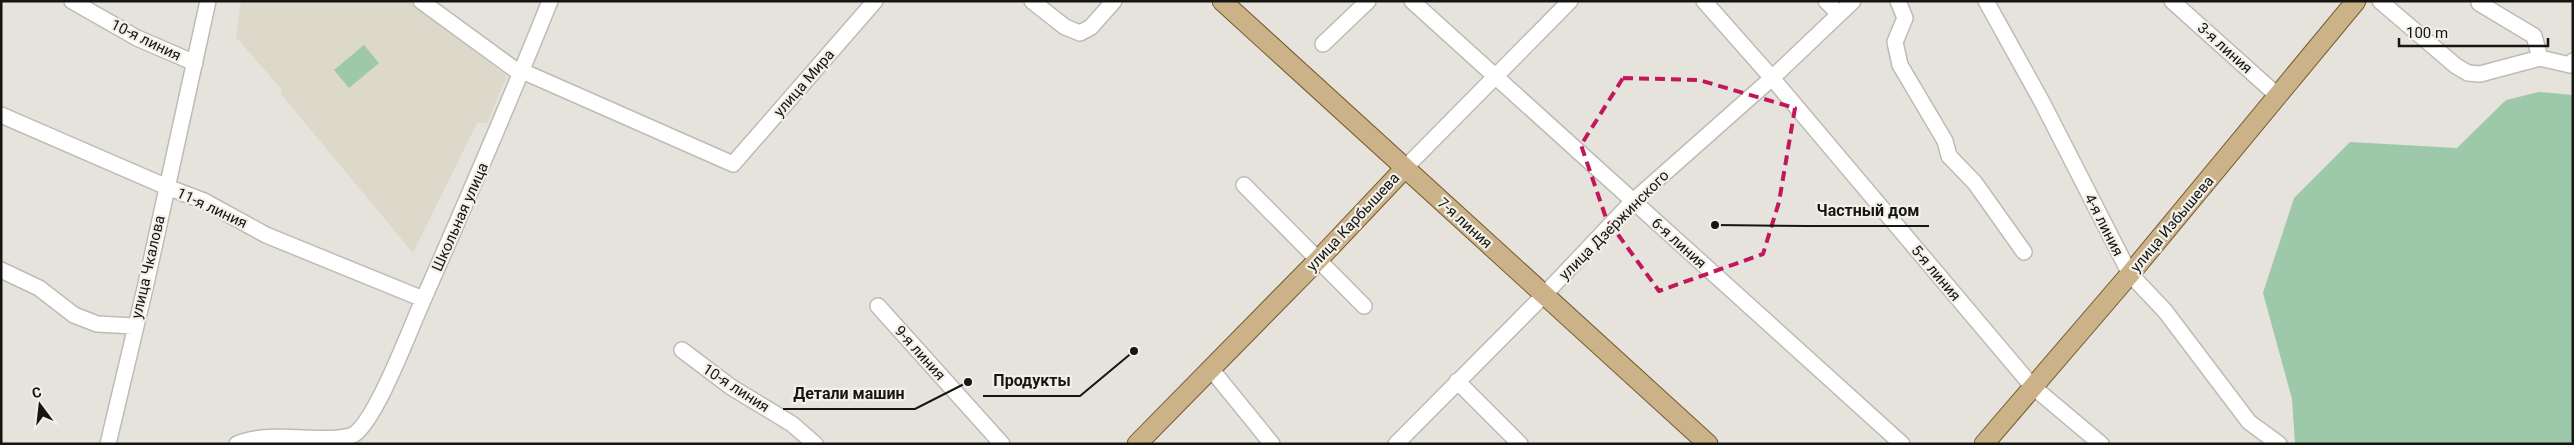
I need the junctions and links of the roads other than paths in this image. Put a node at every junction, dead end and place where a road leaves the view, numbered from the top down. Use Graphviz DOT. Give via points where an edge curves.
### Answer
graph roads {
  1 [pos="72,1"];
  2 [pos="208,1"];
  3 [pos="421,1"];
  4 [pos="550,1"];
  5 [pos="875,1"];
  6 [pos="1032,1"];
  7 [pos="1114,1"];
  8 [pos="1222,1"];
  9 [pos="1368,1"];
  10 [pos="1412,1"];
  11 [pos="1570,1"];
  12 [pos="1704,1"];
  13 [pos="1826,1"];
  14 [pos="1853,1"];
  15 [pos="1898,1"];
  16 [pos="1986,1"];
  17 [pos="2172,1"];
  18 [pos="2356,1"];
  19 [pos="2380,1"];
  20 [pos="2479,3"];
  21 [pos="1839,14"];
  22 [pos="1323,44"];
  23 [pos="2540,58"];
  24 [pos="2573,61"];
  25 [pos="195,63"];
  26 [pos="522,72"];
  27 [pos="1496,77"];
  28 [pos="1772,78"];
  29 [pos="2278,96"];
  30 [pos="1,115"];
  31 [pos="1405,168"];
  32 [pos="1244,185"];
  33 [pos="167,187"];
  34 [pos="1632,202"];
  35 [pos="2024,252"];
  36 [pos="1319,259"];
  37 [pos="1,270"];
  38 [pos="2130,274"];
  39 [pos="1544,295"];
  40 [pos="423,299"];
  41 [pos="878,306"];
  42 [pos="1364,306"];
  43 [pos="134,326"];
  44 [pos="682,350"];
  45 [pos="1211,369"];
  46 [pos="1457,381"];
  47 [pos="2032,386"];
  48 [pos="2278,443"];
  49 [pos="108,444"];
  50 [pos="237,444"];
  51 [pos="815,444"];
  52 [pos="1002,444"];
  53 [pos="1137,444"];
  54 [pos="1272,444"];
  55 [pos="1396,444"];
  56 [pos="1520,444"];
  57 [pos="1708,444"];
  58 [pos="1902,444"];
  59 [pos="1984,444"];
  60 [pos="2101,444"];
  1 -- 25 [label="street, 10-я линия" via="137,38"];
  2 -- 25 [label="street, улица Чкалова"];
  3 -- 26 [label="street"];
  4 -- 26 [label="street, Школьная улица"];
  5 -- 26 [label="street, улица Мира" via="733,164"];
  6 -- 7 [label="street" via="1065,27 1080,33 1091,27"];
  8 -- 31 [label="main road, 7-я линия"];
  9 -- 22 [label="street"];
  10 -- 27 [label="street, 6-я линия"];
  11 -- 27 [label="street, улица Карбышева"];
  12 -- 28 [label="street, 5-я линия"];
  13 -- 21 [label="street"];
  14 -- 21 [label="street, улица Дзержинского"];
  15 -- 35 [label="street" via="1905,18 1895,42 1900,64 1944,141 1949,156 1975,183"];
  16 -- 38 [label="street, 4-я линия"];
  17 -- 29 [label="street, 3-я линия"];
  18 -- 29 [label="main road, улица Избышева"];
  19 -- 23 [label="street" via="2468,73 2480,74"];
  20 -- 23 [label="street" via="2534,36"];
  21 -- 28 [label="street, улица Дзержинского"];
  23 -- 24 [label="street" via="2570,65"];
  25 -- 33 [label="street, улица Чкалова"];
  26 -- 40 [label="street, Школьная улица"];
  27 -- 31 [label="street, улица Карбышева"];
  27 -- 34 [label="street, 6-я линия"];
  28 -- 34 [label="street, улица Дзержинского"];
  28 -- 47 [label="street, 5-я линия"];
  29 -- 38 [label="main road, улица Избышева"];
  30 -- 33 [label="street, 11-я линия"];
  31 -- 36 [label="main road, улица Карбышева"];
  31 -- 39 [label="main road, 7-я линия"];
  32 -- 36 [label="street"];
  33 -- 40 [label="street, 11-я линия" via="204,201 266,235"];
  33 -- 43 [label="street, улица Чкалова"];
  34 -- 39 [label="street, улица Дзержинского"];
  34 -- 58 [label="street, 6-я линия"];
  36 -- 42 [label="street"];
  36 -- 45 [label="main road, улица Карбышева"];
  37 -- 43 [label="street" via="39,288 74,315 97,324"];
  38 -- 47 [label="main road, улица Избышева"];
  38 -- 48 [label="street, 4-я линия" via="2164,312 2249,422"];
  39 -- 46 [label="street, улица Дзержинского"];
  39 -- 57 [label="main road, 7-я линия"];
  40 -- 50 [label="street, Школьная улица" via="384,389 361,429 340,440 262,438"];
  41 -- 52 [label="street, 9-я линия"];
  43 -- 49 [label="street, улица Чкалова"];
  44 -- 51 [label="street, 10-я линия" via="731,387 792,424"];
  45 -- 53 [label="main road, улица Карбышева"];
  45 -- 54 [label="street"];
  46 -- 55 [label="street, улица Дзержинского"];
  46 -- 56 [label="street"];
  47 -- 59 [label="main road, улица Избышева"];
  47 -- 60 [label="street, 5-я линия"];
}
